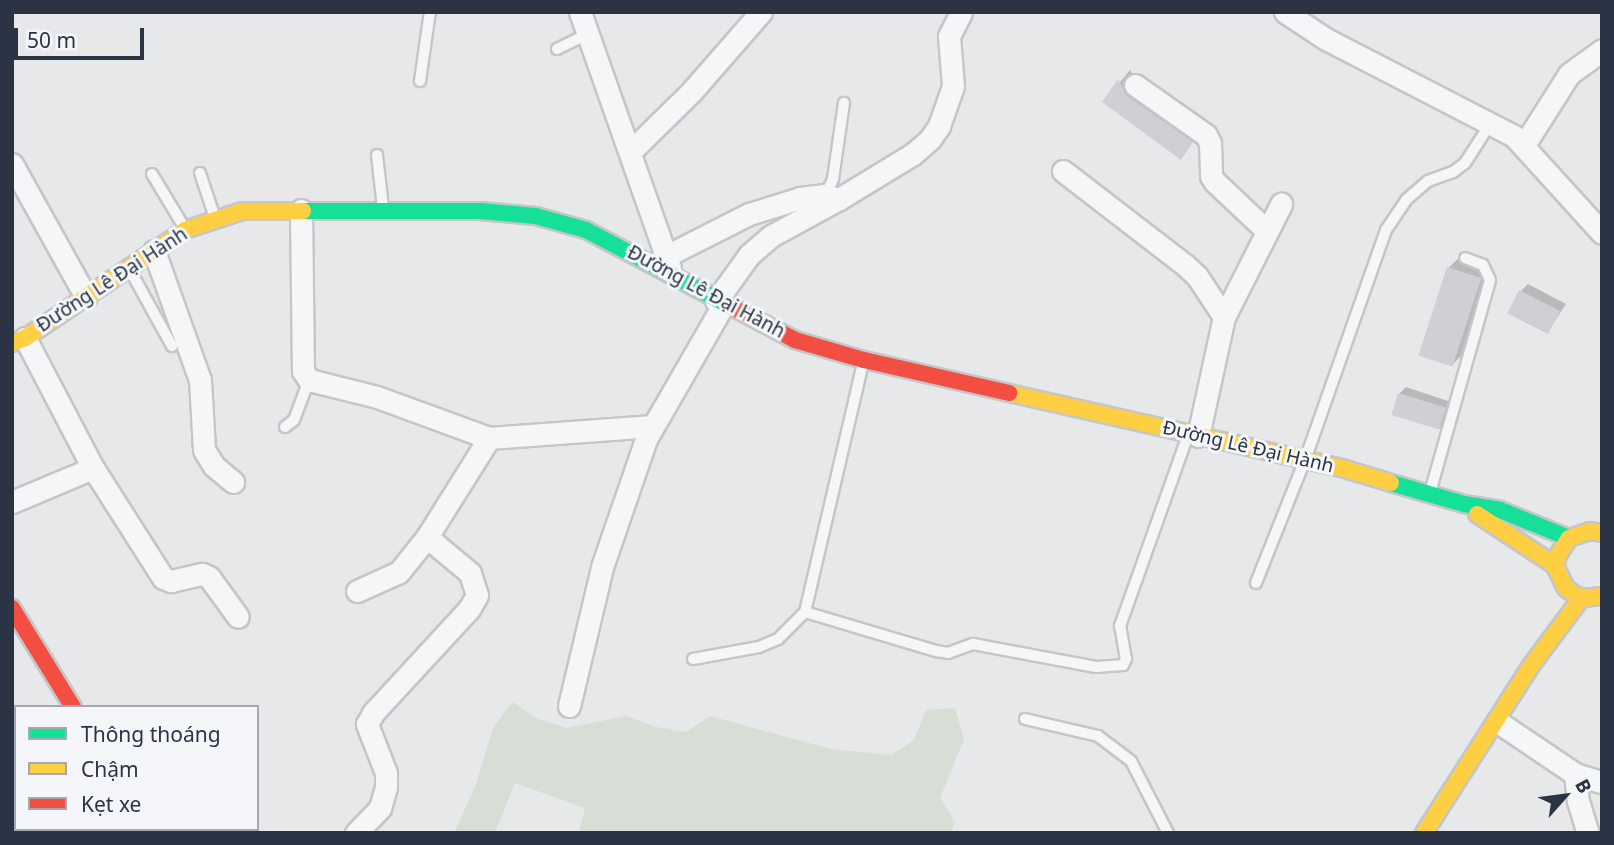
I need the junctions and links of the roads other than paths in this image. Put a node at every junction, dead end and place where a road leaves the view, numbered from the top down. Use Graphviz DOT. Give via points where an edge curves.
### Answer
graph roads {
  1 [pos="430,12"];
  2 [pos="580,12"];
  3 [pos="761,12"];
  4 [pos="961,12"];
  5 [pos="1285,12"];
  6 [pos="588,34"];
  7 [pos="556,49"];
  8 [pos="1602,50"];
  9 [pos="420,81"];
  10 [pos="1135,85"];
  11 [pos="844,103"];
  12 [pos="1490,124"];
  13 [pos="1524,145"];
  14 [pos="631,151"];
  15 [pos="377,155"];
  16 [pos="12,164"];
  17 [pos="1063,172"];
  18 [pos="200,173"];
  19 [pos="152,174"];
  20 [pos="832,197"];
  21 [pos="1282,204"];
  22 [pos="301,210"];
  23 [pos="384,211"];
  24 [pos="215,218"];
  25 [pos="185,230"];
  26 [pos="1267,231"];
  27 [pos="1602,233"];
  28 [pos="154,251"];
  29 [pos="1465,258"];
  30 [pos="670,264"];
  31 [pos="129,267"];
  32 [pos="86,297"];
  33 [pos="719,303"];
  34 [pos="1224,317"];
  35 [pos="18,340"];
  36 [pos="172,346"];
  37 [pos="864,360"];
  38 [pos="309,380"];
  39 [pos="653,426"];
  40 [pos="285,427"];
  41 [pos="1193,435"];
  42 [pos="489,438"];
  43 [pos="1306,460"];
  44 [pos="93,468"];
  45 [pos="233,482"];
  46 [pos="1429,494"];
  47 [pos="12,502"];
  48 [pos="1464,504"];
  49 [pos="1601,532"];
  50 [pos="427,537"];
  51 [pos="1569,538"];
  52 [pos="1556,566"];
  53 [pos="1256,583"];
  54 [pos="1566,588"];
  55 [pos="357,590"];
  56 [pos="1602,596"];
  57 [pos="1582,597"];
  58 [pos="12,608"];
  59 [pos="805,612"];
  60 [pos="238,617"];
  61 [pos="693,659"];
  62 [pos="1530,667"];
  63 [pos="73,705"];
  64 [pos="569,706"];
  65 [pos="1026,719"];
  66 [pos="1498,722"];
  67 [pos="1575,774"];
  68 [pos="1602,782"];
  69 [pos="356,833"];
  70 [pos="1168,833"];
  71 [pos="1424,833"];
  72 [pos="1588,833"];
  1 -- 9 [label="lane"];
  2 -- 6 [label="street"];
  3 -- 14 [label="street" via="692,91"];
  4 -- 20 [label="street" via="949,36 953,86 934,133 913,154"];
  5 -- 12 [label="street"];
  6 -- 7 [label="lane"];
  6 -- 14 [label="street"];
  8 -- 13 [label="street" via="1569,74"];
  10 -- 26 [label="street" via="1206,135 1214,182"];
  11 -- 20 [label="lane"];
  12 -- 13 [label="street"];
  12 -- 43 [label="lane" via="1465,163 1428,181 1406,200 1386,230"];
  13 -- 27 [label="street"];
  14 -- 30 [label="street"];
  15 -- 23 [label="lane"];
  16 -- 32 [label="street"];
  17 -- 34 [label="street" via="1185,265"];
  18 -- 24 [label="lane"];
  19 -- 25 [label="lane"];
  20 -- 30 [label="street" via="800,198 740,217"];
  20 -- 33 [label="street" via="749,255"];
  21 -- 26 [label="street"];
  22 -- 23 [label="main road, Đường Lê Đại Hành"];
  22 -- 24 [label="main road, Đường Lê Đại Hành" via="242,211"];
  22 -- 38 [label="street" via="303,371"];
  23 -- 30 [label="main road, Đường Lê Đại Hành" via="536,216 586,230"];
  24 -- 25 [label="main road, Đường Lê Đại Hành"];
  25 -- 28 [label="main road, Đường Lê Đại Hành"];
  26 -- 34 [label="street"];
  28 -- 31 [label="main road, Đường Lê Đại Hành"];
  28 -- 45 [label="street" via="200,380 204,450"];
  29 -- 46 [label="lane" via="1483,265 1490,281"];
  30 -- 33 [label="main road, Đường Lê Đại Hành"];
  31 -- 32 [label="main road, Đường Lê Đại Hành"];
  31 -- 36 [label="lane"];
  32 -- 35 [label="main road, Đường Lê Đại Hành"];
  33 -- 37 [label="main road, Đường Lê Đại Hành" via="794,340"];
  33 -- 39 [label="street"];
  34 -- 41 [label="street"];
  35 -- 44 [label="street"];
  37 -- 41 [label="main road, Đường Lê Đại Hành"];
  37 -- 59 [label="lane"];
  38 -- 40 [label="lane" via="294,420"];
  38 -- 42 [label="street" via="377,397"];
  39 -- 42 [label="street"];
  39 -- 64 [label="street" via="602,567"];
  41 -- 43 [label="main road, Đường Lê Đại Hành"];
  41 -- 59 [label="lane" via="1121,626 1123,665 1096,667 973,644 948,653"];
  42 -- 50 [label="street"];
  43 -- 46 [label="main road, Đường Lê Đại Hành"];
  43 -- 53 [label="lane"];
  44 -- 47 [label="street"];
  44 -- 60 [label="street" via="163,578 209,577"];
  46 -- 48 [label="main road, Đường Lê Đại Hành"];
  48 -- 51 [label="main road, Đường Lê Đại Hành" via="1500,510"];
  48 -- 52 [label="main road, Đường Lê Đại Hành"];
  49 -- 51 [label="main road"];
  50 -- 55 [label="street" via="399,572"];
  50 -- 69 [label="street" via="470,573 477,595 367,724 386,773 386,788 380,808"];
  51 -- 52 [label="main road"];
  52 -- 54 [label="main road"];
  54 -- 57 [label="main road"];
  54 -- 62 [label="main road"];
  56 -- 57 [label="main road"];
  57 -- 62 [label="main road"];
  58 -- 63 [label="main road"];
  59 -- 61 [label="lane" via="778,639 759,647"];
  62 -- 66 [label="main road"];
  65 -- 70 [label="lane" via="1098,736 1131,761"];
  66 -- 67 [label="street"];
  66 -- 71 [label="main road"];
  67 -- 68 [label="street"];
  67 -- 72 [label="street"];
}
